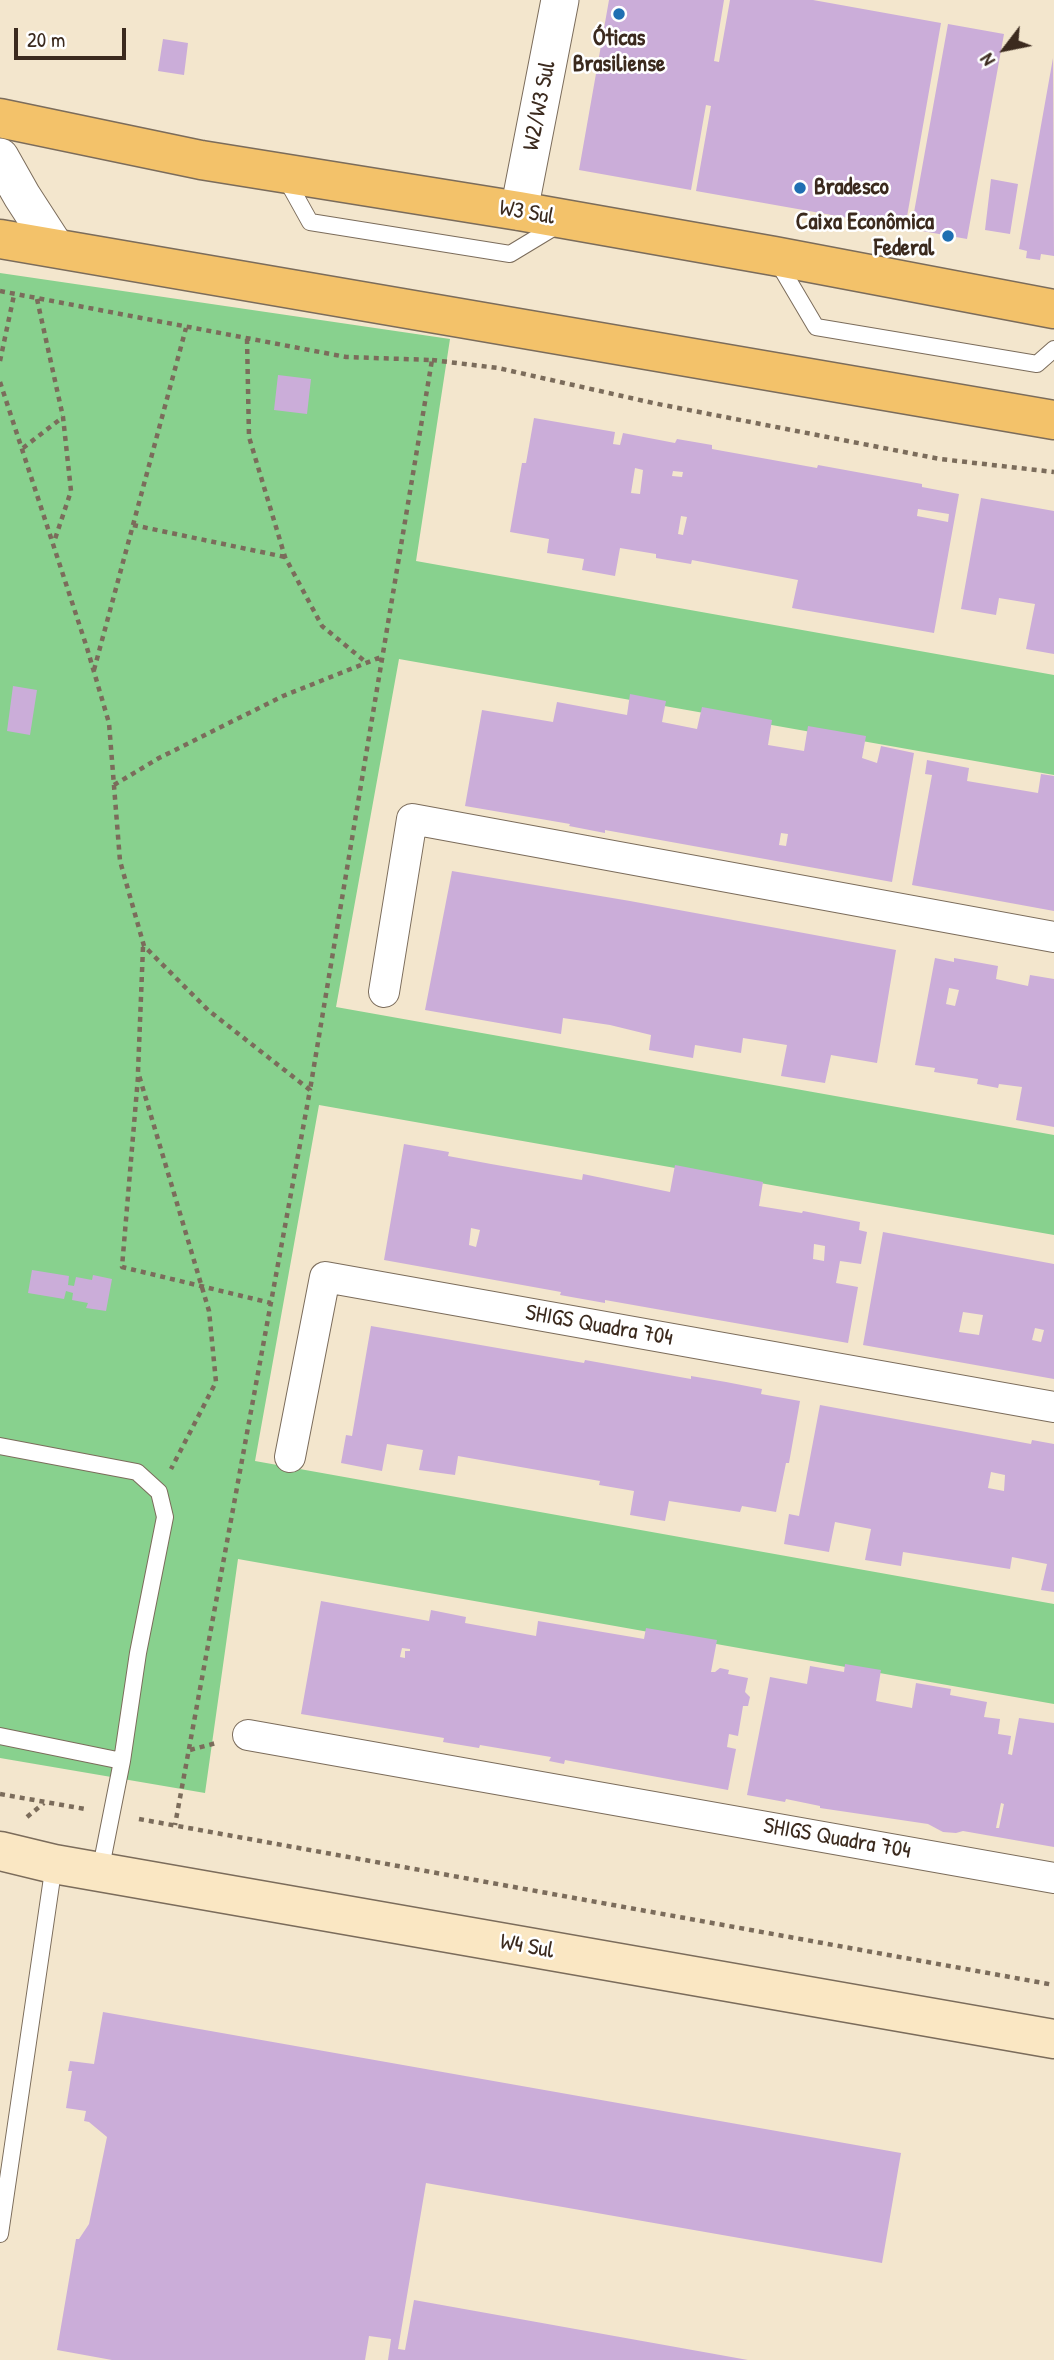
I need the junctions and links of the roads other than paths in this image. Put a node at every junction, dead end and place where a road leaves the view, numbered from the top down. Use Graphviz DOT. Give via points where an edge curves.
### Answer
graph roads {
  1 [pos="560,0"];
  2 [pos="0,118"];
  3 [pos="0,158"];
  4 [pos="284,174"];
  5 [pos="519,211"];
  6 [pos="566,220"];
  7 [pos="0,239"];
  8 [pos="55,247"];
  9 [pos="774,256"];
  10 [pos="1054,309"];
  11 [pos="1054,349"];
  12 [pos="1054,420"];
  13 [pos="1054,937"];
  14 [pos="384,992"];
  15 [pos="1054,1407"];
  16 [pos="0,1446"];
  17 [pos="290,1457"];
  18 [pos="248,1735"];
  19 [pos="0,1736"];
  20 [pos="122,1761"];
  21 [pos="0,1851"];
  22 [pos="54,1864"];
  23 [pos="100,1872"];
  24 [pos="1054,1878"];
  25 [pos="1054,2039"];
  26 [pos="0,2234"];
  1 -- 5 [label="street, W2/W3 Sul"];
  2 -- 4 [label="main road, W3 Sul"];
  3 -- 8 [label="street"];
  4 -- 5 [label="main road, W3 Sul"];
  4 -- 6 [label="lane" via="310,222 510,254"];
  5 -- 6 [label="main road, W3 Sul"];
  6 -- 9 [label="main road, W3 Sul"];
  7 -- 8 [label="main road"];
  8 -- 12 [label="main road"];
  9 -- 10 [label="main road, W3 Sul"];
  9 -- 11 [label="lane" via="816,327 1037,364"];
  13 -- 14 [label="street" via="412,819"];
  15 -- 17 [label="street, SHIGS Quadra 704" via="325,1277"];
  16 -- 20 [label="lane" via="137,1472 159,1492 165,1517"];
  18 -- 24 [label="street, SHIGS Quadra 704"];
  19 -- 20 [label="lane"];
  20 -- 23 [label="lane"];
  21 -- 22 [label="main road, W4 Sul"];
  22 -- 23 [label="main road, W4 Sul"];
  22 -- 26 [label="lane"];
  23 -- 25 [label="main road, W4 Sul"];
}
